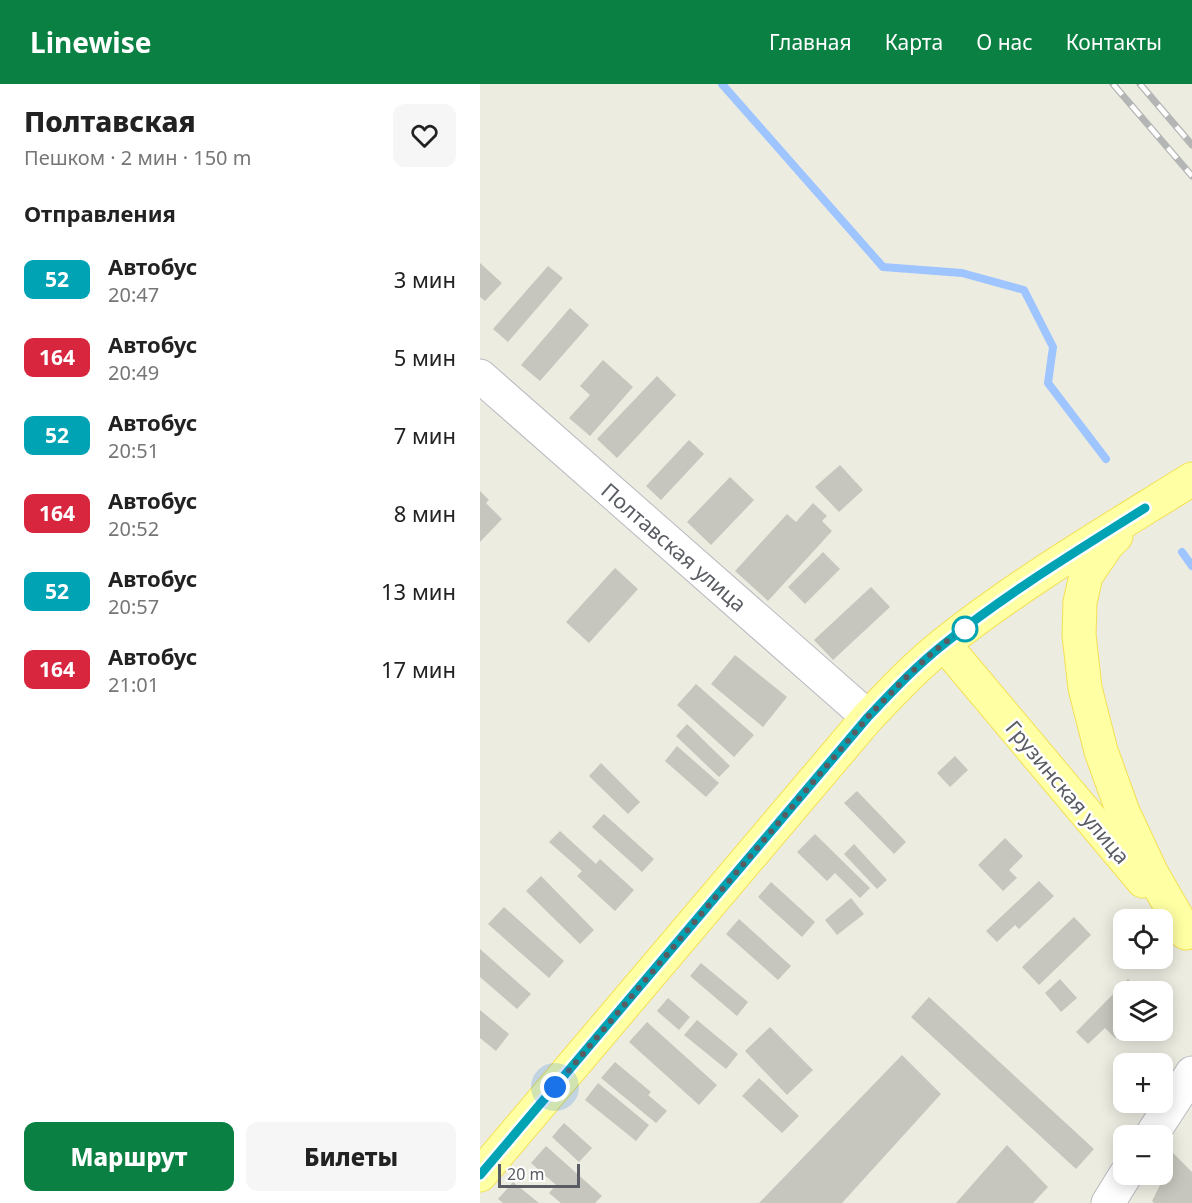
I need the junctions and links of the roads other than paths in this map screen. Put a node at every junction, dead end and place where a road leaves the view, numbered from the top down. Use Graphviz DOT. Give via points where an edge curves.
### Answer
graph roads {
  1 [pos="480,376"];
  2 [pos="1192,479"];
  3 [pos="1145,508"];
  4 [pos="944,644"];
  5 [pos="868,717"];
  6 [pos="1189,937"];
  7 [pos="1192,1073"];
  8 [pos="1158,1125"];
  9 [pos="480,1175"];
  10 [pos="1119,1185"];
  11 [pos="1108,1203"];
  1 -- 5 [label="street, Полтавская улица"];
  2 -- 3 [label="main road"];
  3 -- 4 [label="main road"];
  3 -- 6 [label="main road" via="1107,545 1086,576 1079,635 1085,688 1104,761 1150,872"];
  4 -- 5 [label="main road"];
  4 -- 6 [label="main road, Грузинская улица"];
  5 -- 9 [label="main road"];
  7 -- 8 [label="street"];
  10 -- 11 [label="street"];
}
